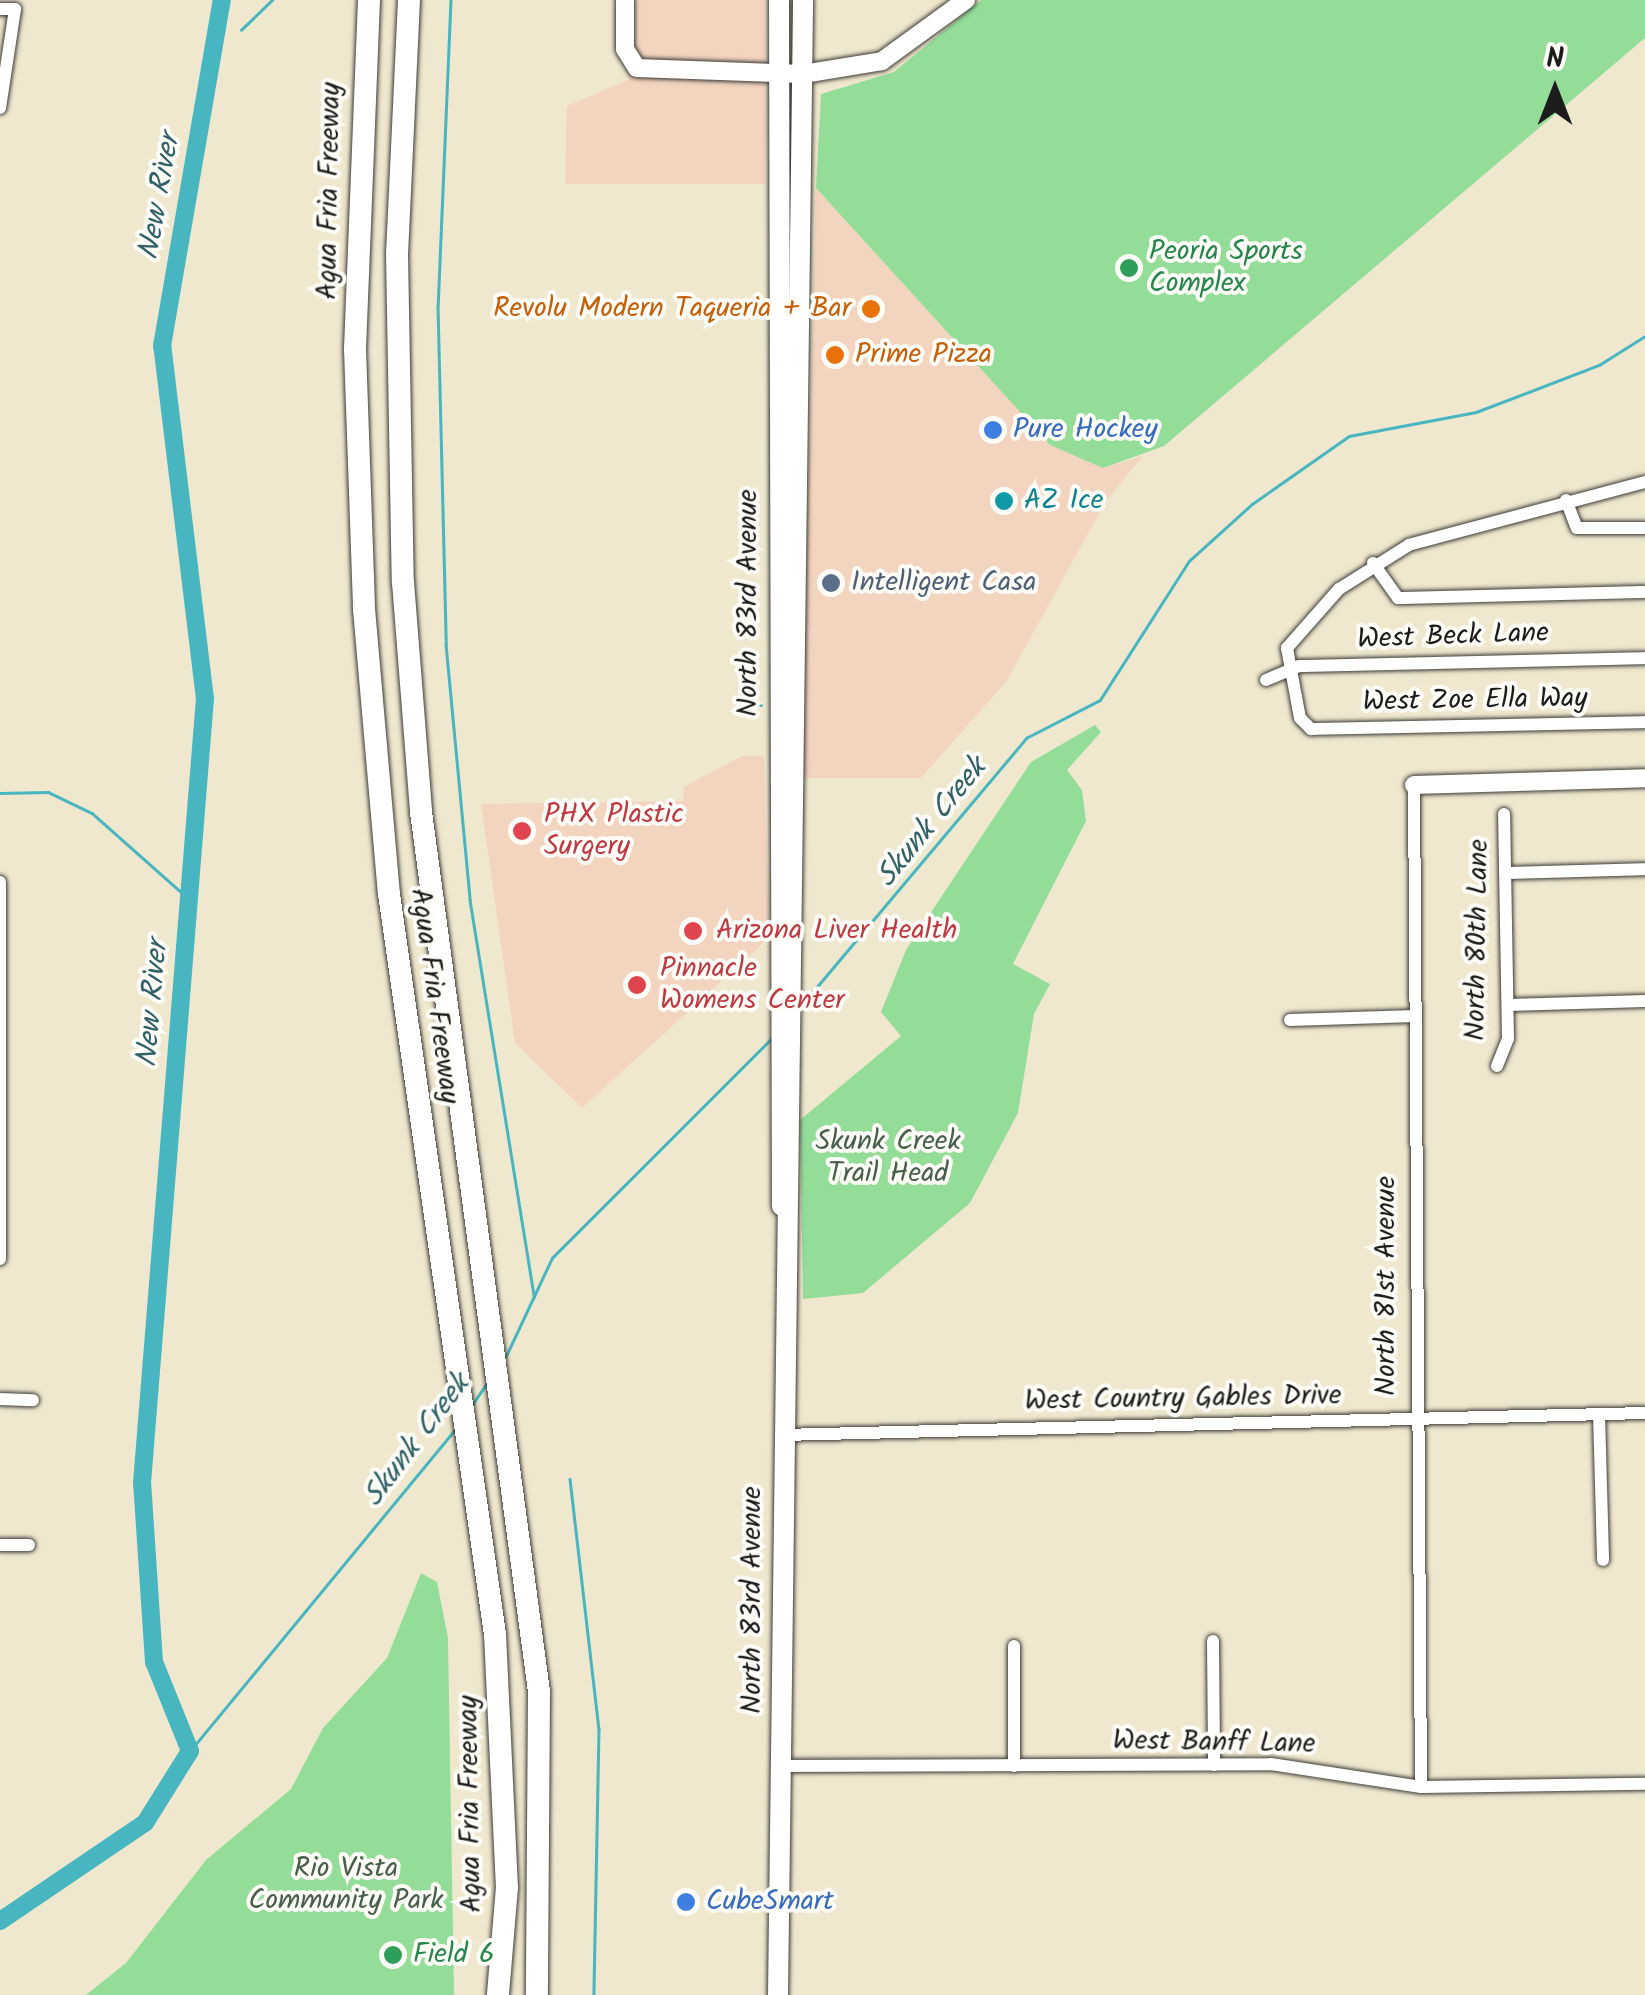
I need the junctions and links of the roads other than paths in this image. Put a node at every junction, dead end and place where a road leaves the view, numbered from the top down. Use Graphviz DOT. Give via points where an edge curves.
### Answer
graph roads {
  1 [pos="369,0"];
  2 [pos="409,0"];
  3 [pos="417,0"];
  4 [pos="625,0"];
  5 [pos="779,0"];
  6 [pos="803,0"];
  7 [pos="966,0"];
  8 [pos="7,9"];
  9 [pos="778,73"];
  10 [pos="802,74"];
  11 [pos="0,108"];
  12 [pos="402,140"];
  13 [pos="1645,482"];
  14 [pos="1566,500"];
  15 [pos="1645,528"];
  16 [pos="1373,563"];
  17 [pos="1645,592"];
  18 [pos="1645,658"];
  19 [pos="1289,667"];
  20 [pos="1266,680"];
  21 [pos="1645,722"];
  22 [pos="1645,778"];
  23 [pos="1414,785"];
  24 [pos="1504,814"];
  25 [pos="1645,869"];
  26 [pos="1505,873"];
  27 [pos="1,882"];
  28 [pos="784,926"];
  29 [pos="1645,1001"];
  30 [pos="1508,1005"];
  31 [pos="2,1007"];
  32 [pos="1415,1016"];
  33 [pos="1290,1020"];
  34 [pos="1497,1066"];
  35 [pos="2,1137"];
  36 [pos="3,1258"];
  37 [pos="0,1399"];
  38 [pos="33,1400"];
  39 [pos="1645,1413"];
  40 [pos="1599,1414"];
  41 [pos="1412,1419"];
  42 [pos="782,1434"];
  43 [pos="0,1545"];
  44 [pos="29,1545"];
  45 [pos="1603,1560"];
  46 [pos="1212,1641"];
  47 [pos="1014,1646"];
  48 [pos="1214,1765"];
  49 [pos="780,1766"];
  50 [pos="1014,1766"];
  51 [pos="1645,1784"];
  52 [pos="1420,1787"];
  53 [pos="498,1995"];
  54 [pos="538,1995"];
  55 [pos="778,1995"];
  1 -- 53 [label="highway, Agua Fria Freeway" via="356,349 364,609 389,894 481,1522 505,1797"];
  2 -- 12 [label="highway, Agua Fria Freeway"];
  3 -- 12 [label="highway"];
  4 -- 9 [label="street" via="632,65"];
  5 -- 9 [label="main road, North 83rd Avenue"];
  6 -- 10 [label="main road, North 83rd Avenue"];
  7 -- 10 [label="street" via="882,61"];
  8 -- 11 [label="street"];
  9 -- 10 [label="street"];
  9 -- 28 [label="main road, North 83rd Avenue"];
  10 -- 28 [label="main road, North 83rd Avenue"];
  12 -- 54 [label="highway, Agua Fria Freeway" via="403,582 420,812 513,1471 544,1800"];
  13 -- 14 [label="street"];
  14 -- 15 [label="street" via="1576,528"];
  14 -- 16 [label="street" via="1426,538"];
  16 -- 17 [label="street" via="1398,598"];
  16 -- 19 [label="street" via="1291,634"];
  18 -- 19 [label="street, West Beck Lane"];
  19 -- 20 [label="street, West Beck Lane"];
  19 -- 21 [label="street, West Zoe Ella Way" via="1306,727"];
  22 -- 23 [label="street"];
  23 -- 32 [label="street, North 81st Avenue"];
  24 -- 26 [label="street, North 80th Lane"];
  25 -- 26 [label="street"];
  26 -- 30 [label="street, North 80th Lane"];
  27 -- 31 [label="street"];
  28 -- 42 [label="main road, North 83rd Avenue"];
  29 -- 30 [label="street"];
  30 -- 34 [label="street, North 80th Lane"];
  31 -- 35 [label="street"];
  32 -- 33 [label="street"];
  32 -- 41 [label="street, North 81st Avenue"];
  35 -- 36 [label="street"];
  37 -- 38 [label="street"];
  39 -- 40 [label="street, West Country Gables Drive"];
  40 -- 41 [label="street, West Country Gables Drive"];
  40 -- 45 [label="street"];
  41 -- 42 [label="street, West Country Gables Drive"];
  41 -- 52 [label="street, North 81st Avenue"];
  42 -- 49 [label="main road, North 83rd Avenue"];
  43 -- 44 [label="street"];
  46 -- 48 [label="street"];
  47 -- 50 [label="street"];
  48 -- 50 [label="street, West Banff Lane"];
  48 -- 52 [label="street, West Banff Lane" via="1308,1766"];
  49 -- 50 [label="street, West Banff Lane"];
  49 -- 55 [label="main road, North 83rd Avenue"];
  51 -- 52 [label="street, West Banff Lane"];
}
